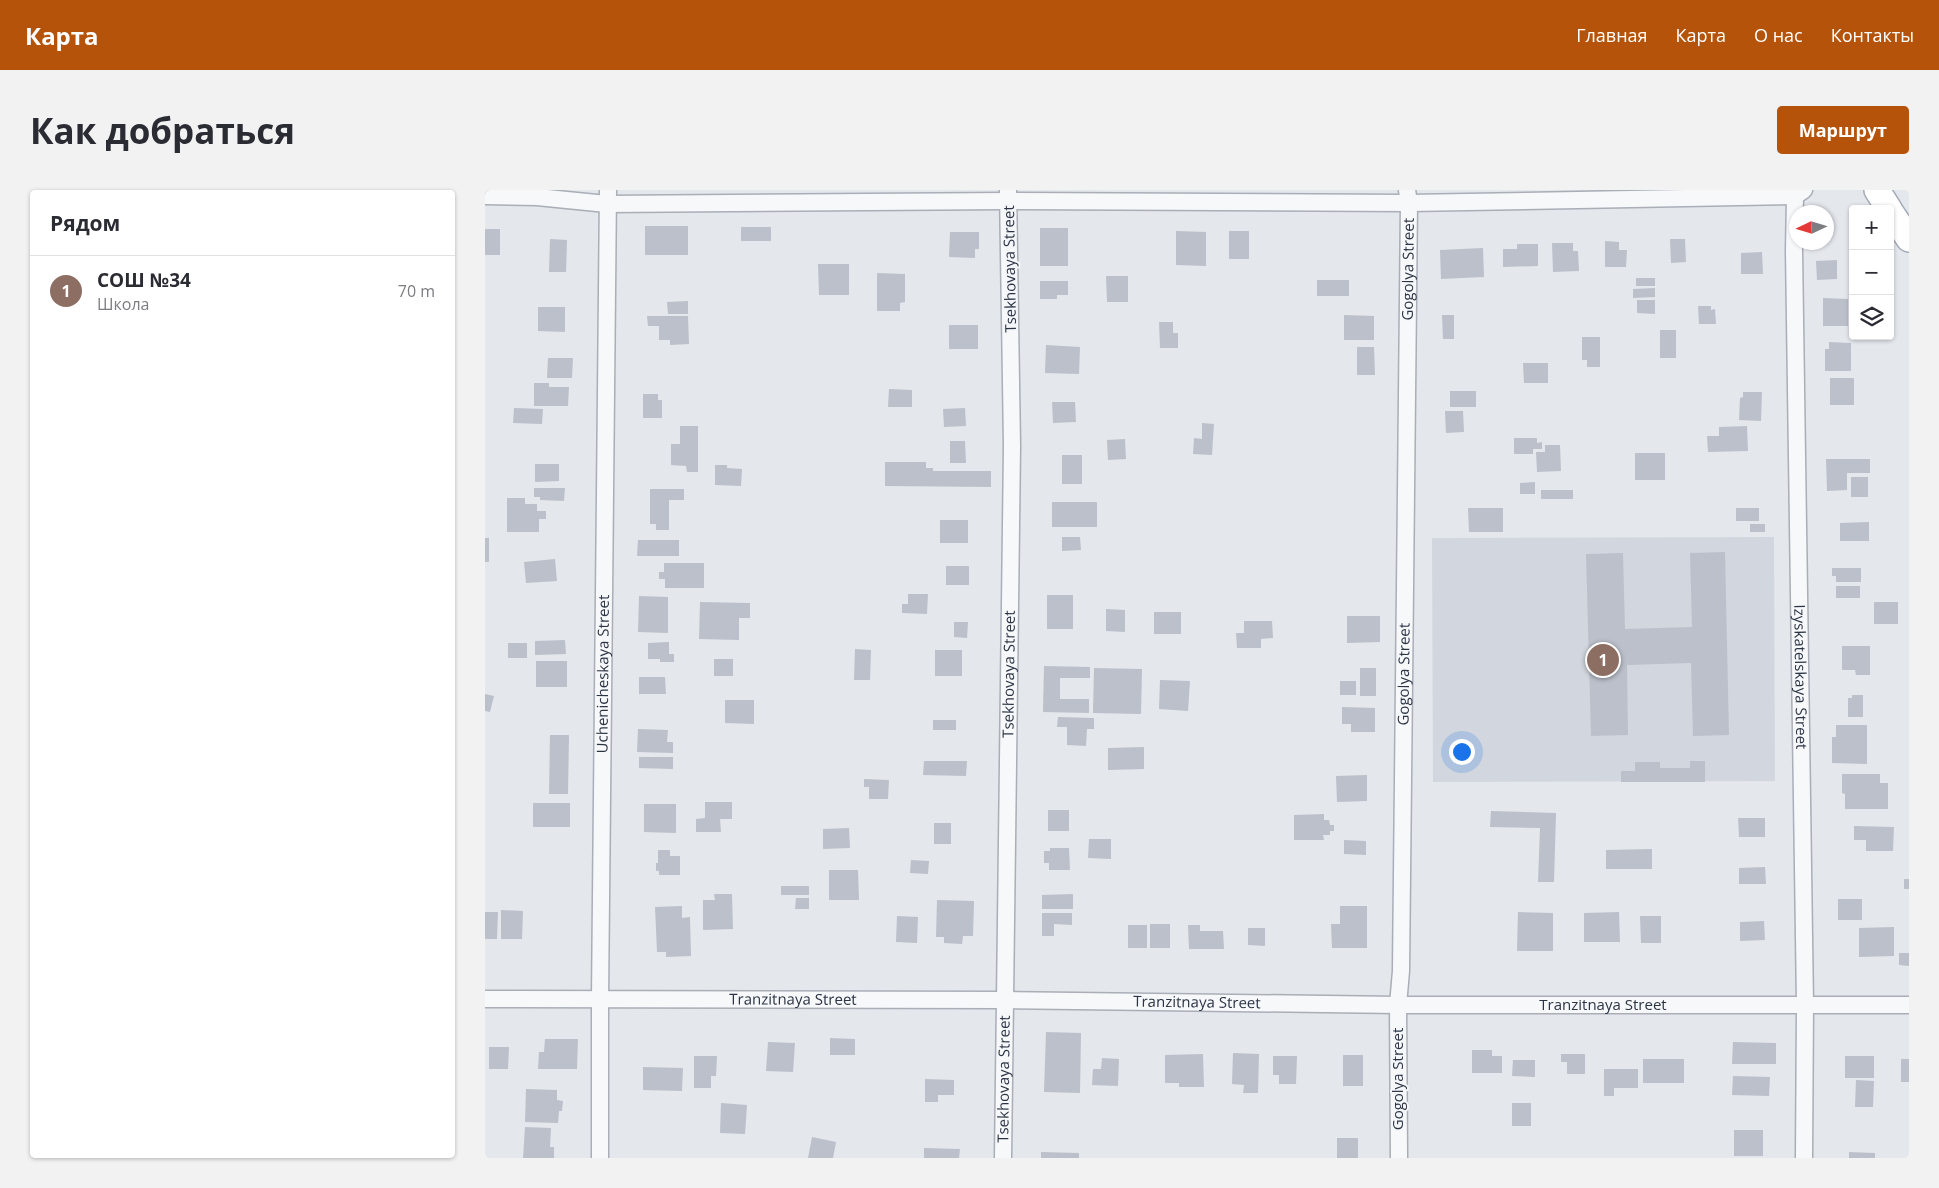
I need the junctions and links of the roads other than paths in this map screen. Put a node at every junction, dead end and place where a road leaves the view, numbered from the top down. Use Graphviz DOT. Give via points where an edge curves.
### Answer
graph roads {
  1 [pos="1877,190"];
  2 [pos="1799,193"];
  3 [pos="485,196"];
  4 [pos="1008,196"];
  5 [pos="607,197"];
  6 [pos="1408,197"];
  7 [pos="1887,205"];
  8 [pos="1894,216"];
  9 [pos="1909,239"];
  10 [pos="485,999"];
  11 [pos="600,1000"];
  12 [pos="1006,1000"];
  13 [pos="1397,1005"];
  14 [pos="1805,1005"];
  15 [pos="1909,1005"];
  16 [pos="600,1158"];
  17 [pos="1003,1158"];
  18 [pos="1399,1158"];
  19 [pos="1804,1158"];
  1 -- 7 [label="main road"];
  2 -- 6 [label="street"];
  2 -- 14 [label="street, Izyskatelskaya Street" via="1794,252"];
  3 -- 5 [label="street"];
  4 -- 5 [label="street"];
  4 -- 6 [label="street"];
  4 -- 12 [label="street, Tsekhovaya Street" via="1012,446"];
  5 -- 11 [label="street, Uchenicheskaya Street"];
  6 -- 13 [label="street, Gogolya Street" via="1401,971"];
  8 -- 9 [label="main road"];
  10 -- 11 [label="street, Tranzitnaya Street"];
  11 -- 12 [label="street, Tranzitnaya Street"];
  11 -- 16 [label="street, Uchenicheskaya Street"];
  12 -- 13 [label="street, Tranzitnaya Street"];
  12 -- 17 [label="street, Tsekhovaya Street"];
  13 -- 14 [label="street, Tranzitnaya Street"];
  13 -- 18 [label="street, Gogolya Street"];
  14 -- 15 [label="street, Tranzitnaya Street"];
  14 -- 19 [label="street, Izyskatelskaya Street"];
}
